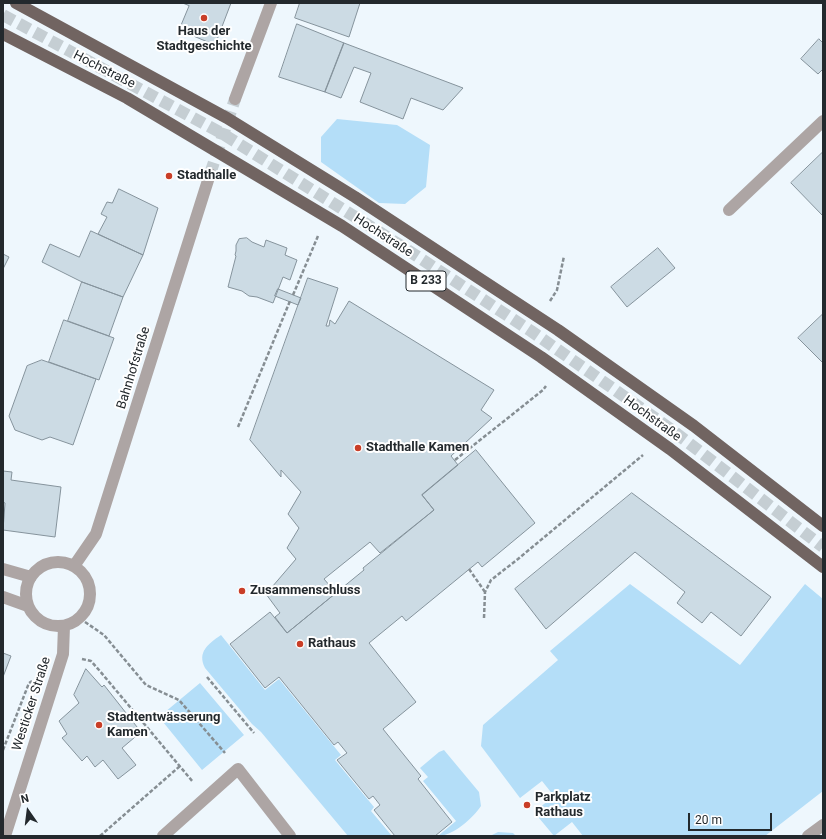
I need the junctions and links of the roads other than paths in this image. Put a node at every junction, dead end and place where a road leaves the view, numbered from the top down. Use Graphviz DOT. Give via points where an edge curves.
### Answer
graph roads {
  1 [pos="16,3"];
  2 [pos="271,3"];
  3 [pos="3,34"];
  4 [pos="235,99"];
  5 [pos="823,121"];
  6 [pos="210,174"];
  7 [pos="729,210"];
  8 [pos="823,526"];
  9 [pos="74,566"];
  10 [pos="823,567"];
  11 [pos="3,569"];
  12 [pos="31,577"];
  13 [pos="3,597"];
  14 [pos="28,606"];
  15 [pos="64,626"];
  16 [pos="823,824"];
  17 [pos="5,836"];
  18 [pos="163,836"];
  19 [pos="290,836"];
  20 [pos="808,836"];
  1 -- 8 [label="main road, Hochstraße / B 233, bridge" via="227,118 361,202 558,330 694,426"];
  2 -- 4 [label="street"];
  3 -- 10 [label="main road, Hochstraße / B 233, bridge" via="127,98 342,226 541,357 670,449"];
  5 -- 7 [label="street"];
  6 -- 9 [label="street, Bahnhofstraße" via="96,534"];
  9 -- 12 [label="street" via="65,562 46,564 37,569"];
  9 -- 15 [label="street" via="88,581 90,601 79,619"];
  11 -- 12 [label="street"];
  12 -- 14 [label="street" via="26,591"];
  13 -- 14 [label="street"];
  14 -- 15 [label="street" via="38,620 51,626"];
  15 -- 17 [label="street, Westicker Straße" via="63,654"];
  16 -- 20 [label="street"];
  18 -- 19 [label="street" via="238,769"];
}
